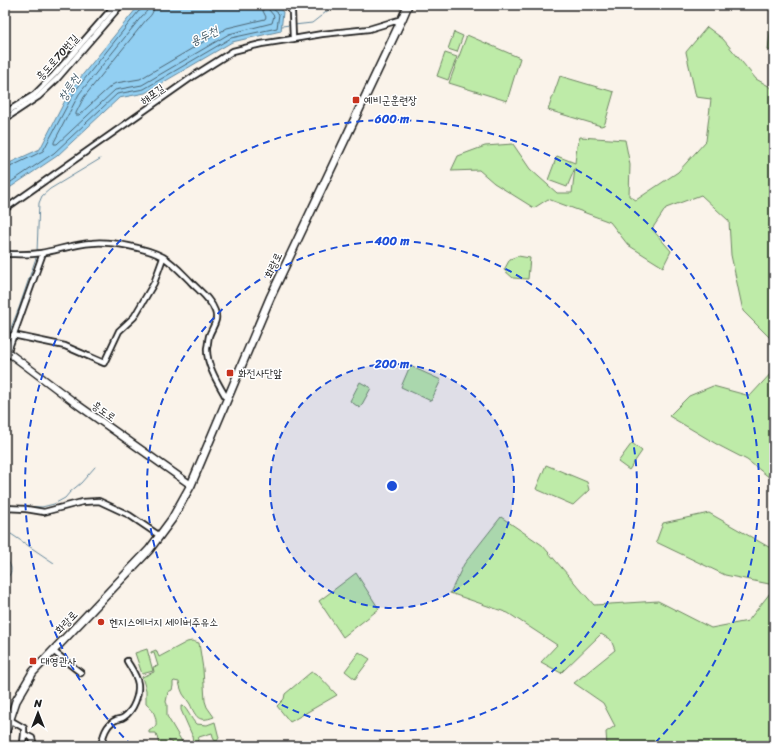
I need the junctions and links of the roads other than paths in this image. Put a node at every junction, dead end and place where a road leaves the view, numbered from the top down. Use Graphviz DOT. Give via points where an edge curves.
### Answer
graph roads {
  1 [pos="115,5"];
  2 [pos="121,5"];
  3 [pos="287,5"];
  4 [pos="408,5"];
  5 [pos="402,19"];
  6 [pos="292,39"];
  7 [pos="5,113"];
  8 [pos="5,119"];
  9 [pos="5,209"];
  10 [pos="41,253"];
  11 [pos="5,254"];
  12 [pos="163,258"];
  13 [pos="13,336"];
  14 [pos="6,351"];
  15 [pos="5,359"];
  16 [pos="226,399"];
  17 [pos="191,485"];
  18 [pos="5,508"];
  19 [pos="160,536"];
  20 [pos="53,651"];
  21 [pos="127,661"];
  22 [pos="81,673"];
  23 [pos="10,720"];
  24 [pos="5,734"];
  25 [pos="24,734"];
  26 [pos="23,743"];
  27 [pos="34,746"];
  28 [pos="101,746"];
  1 -- 7 [label="street, 흥도로70번길" via="34,95"];
  2 -- 8 [label="street" via="57,79 38,97"];
  3 -- 6 [label="street" via="292,12"];
  4 -- 5 [label="main road, 화랑로"];
  5 -- 6 [label="street, 해포길" via="369,29"];
  5 -- 16 [label="main road, 화랑로" via="270,298"];
  6 -- 9 [label="street, 해포길" via="233,51"];
  10 -- 11 [label="street"];
  10 -- 12 [label="street" via="91,243 105,243 152,252"];
  10 -- 13 [label="street"];
  12 -- 13 [label="street" via="154,283 134,317 119,331 104,363 65,346"];
  12 -- 16 [label="street" via="182,273 212,304 216,312 216,324 209,337 207,350 209,361"];
  13 -- 14 [label="street"];
  14 -- 15 [label="street"];
  14 -- 17 [label="street, 흥도로"];
  16 -- 17 [label="main road, 화랑로"];
  17 -- 19 [label="main road, 화랑로"];
  18 -- 19 [label="street" via="44,512 82,502 99,501"];
  19 -- 20 [label="main road, 화랑로"];
  20 -- 22 [label="street"];
  20 -- 23 [label="main road, 화랑로" via="33,672 16,701"];
  21 -- 28 [label="street" via="138,684 134,706 124,718 114,720 107,727"];
  23 -- 24 [label="main road, 화랑로"];
  23 -- 25 [label="street" via="24,728"];
  25 -- 26 [label="street"];
  25 -- 27 [label="street" via="32,738"];
}
